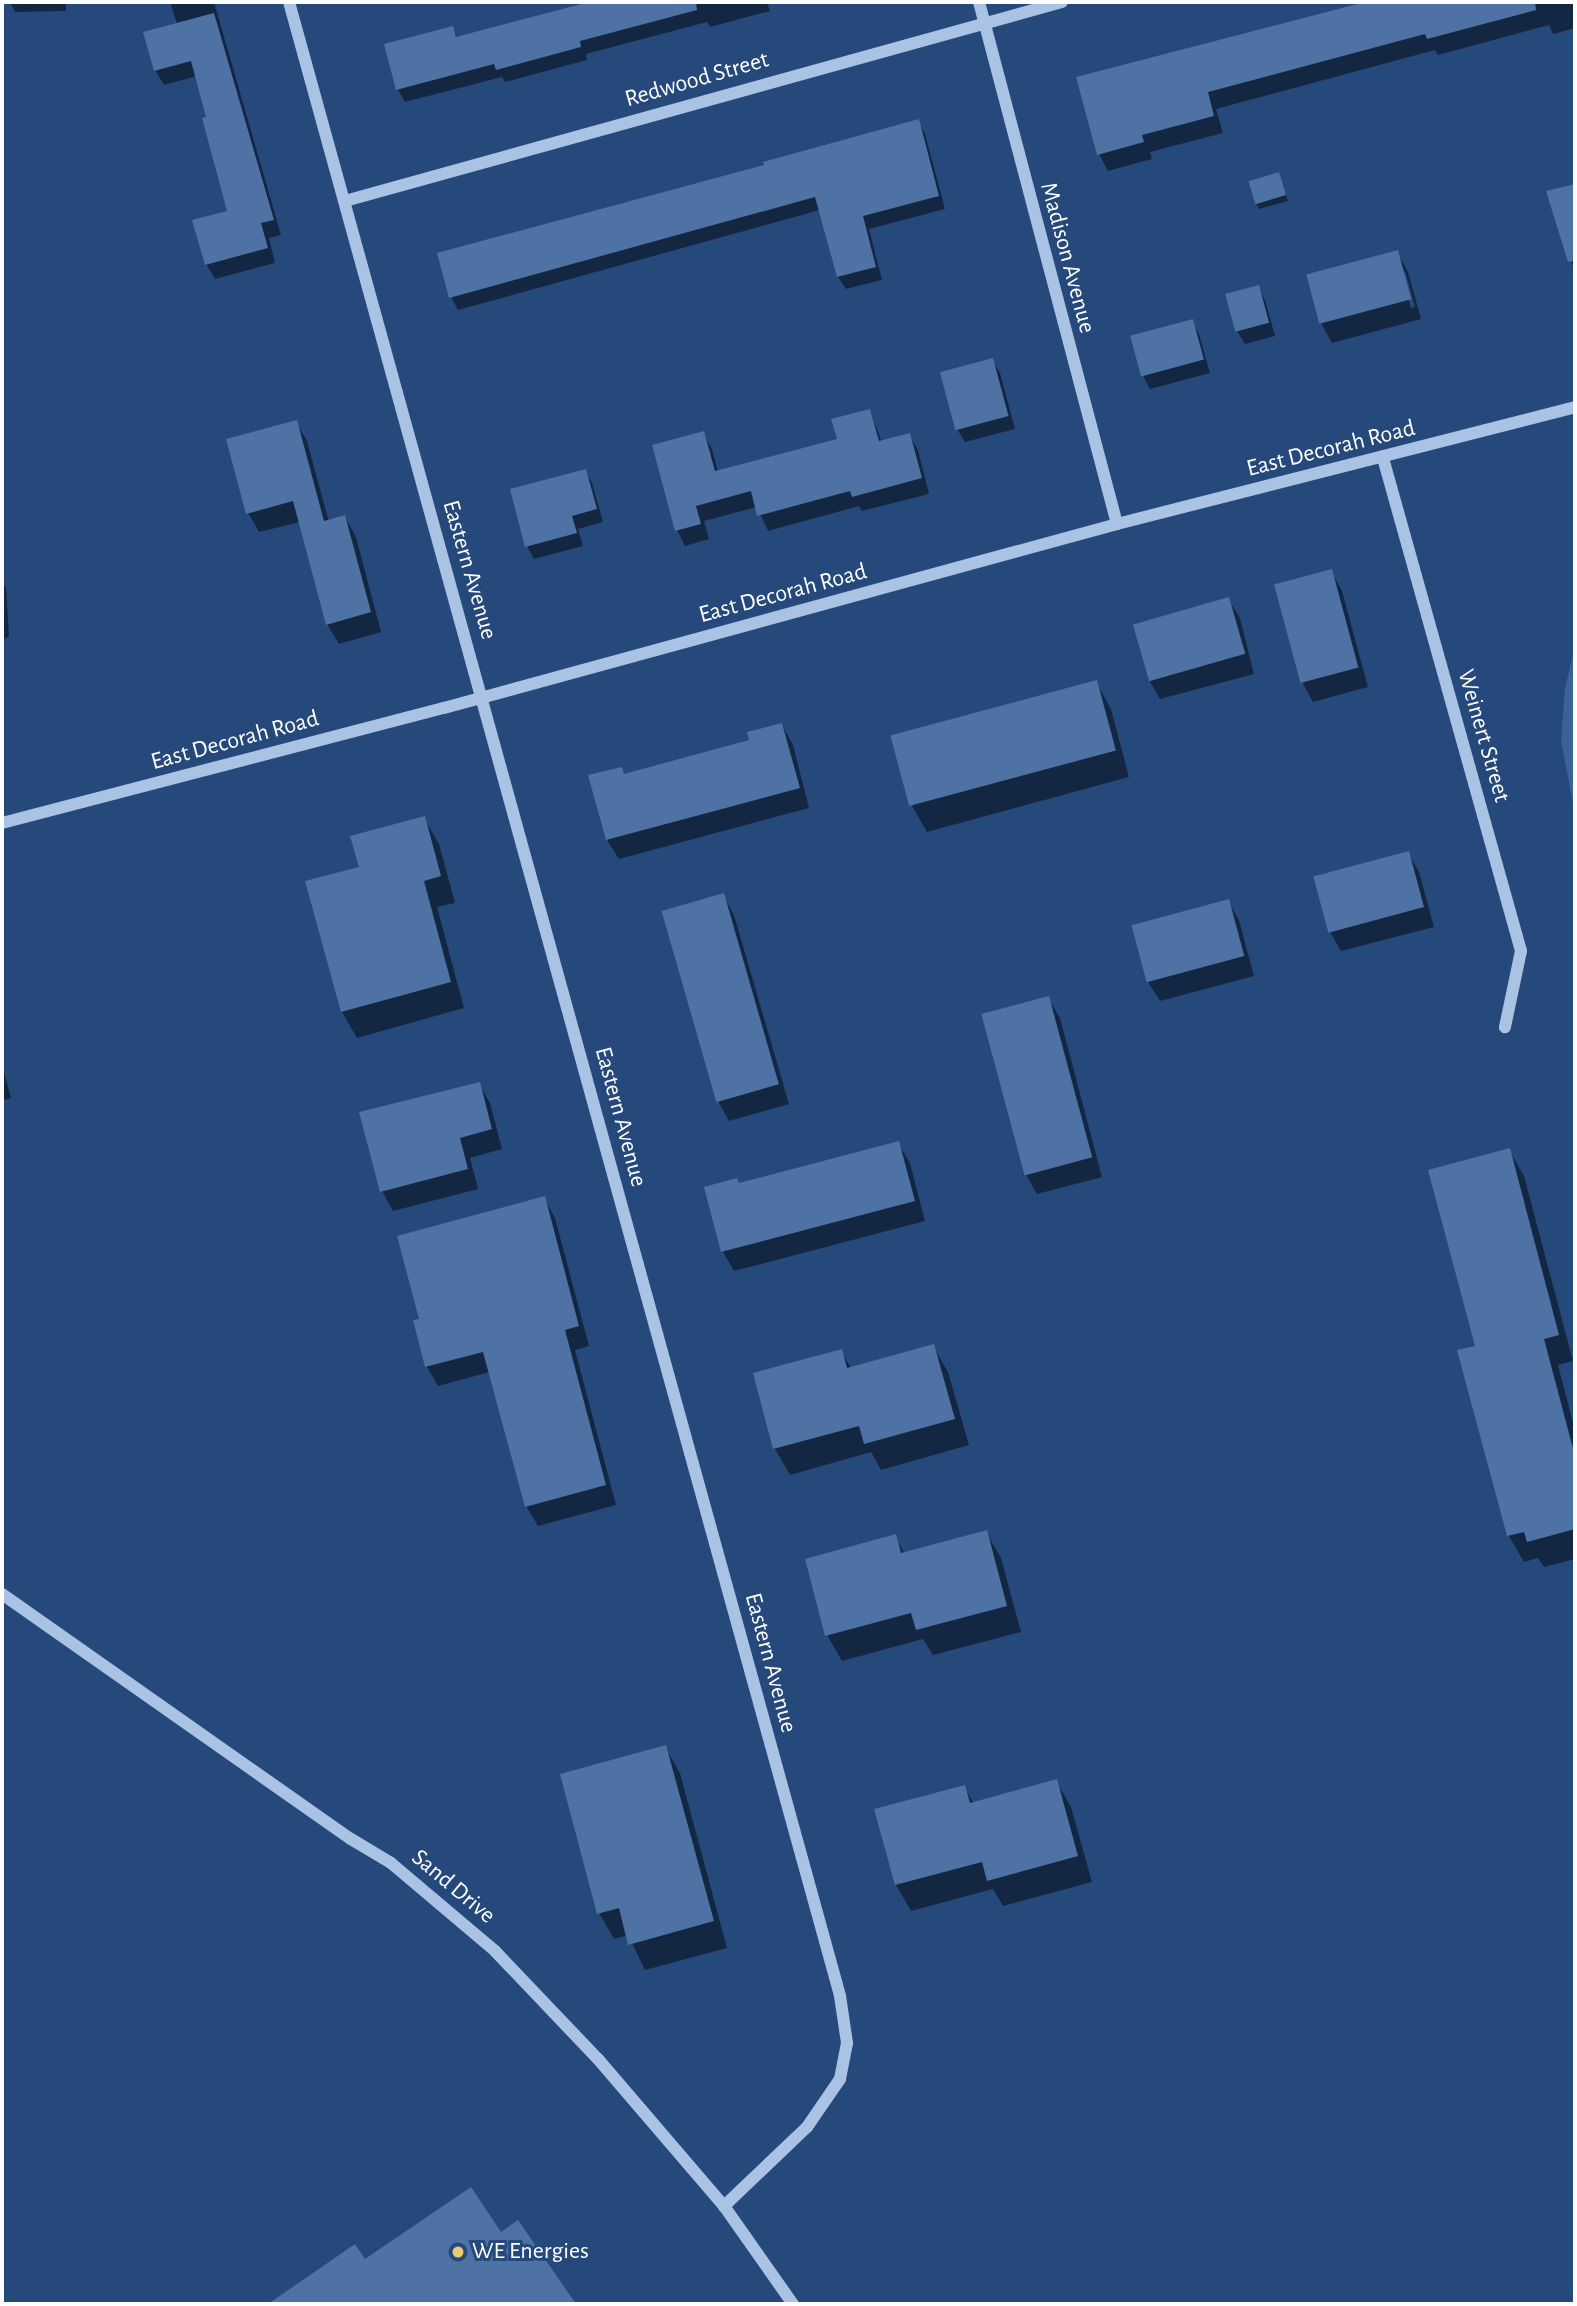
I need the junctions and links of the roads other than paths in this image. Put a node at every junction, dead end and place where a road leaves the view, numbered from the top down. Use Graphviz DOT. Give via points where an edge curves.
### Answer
graph roads {
  1 [pos="289,2"];
  2 [pos="979,2"];
  3 [pos="1062,2"];
  4 [pos="983,22"];
  5 [pos="345,201"];
  6 [pos="1575,407"];
  7 [pos="1383,458"];
  8 [pos="1117,524"];
  9 [pos="483,698"];
  10 [pos="2,823"];
  11 [pos="1505,1027"];
  12 [pos="2,1594"];
  13 [pos="724,2206"];
  14 [pos="793,2304"];
  1 -- 5 [label="street, Eastern Avenue"];
  2 -- 4 [label="street, Madison Avenue"];
  3 -- 4 [label="street, Redwood Street"];
  4 -- 5 [label="street, Redwood Street"];
  4 -- 8 [label="street, Madison Avenue"];
  5 -- 9 [label="street, Eastern Avenue"];
  6 -- 7 [label="street, East Decorah Road"];
  7 -- 8 [label="street, East Decorah Road"];
  7 -- 11 [label="street, Weinert Street" via="1521,951"];
  8 -- 9 [label="street, East Decorah Road"];
  9 -- 10 [label="street, East Decorah Road"];
  9 -- 13 [label="street, Eastern Avenue" via="840,1996 847,2043 840,2079 807,2127"];
  12 -- 13 [label="street, Sand Drive" via="401,1871 495,1951 598,2059"];
  13 -- 14 [label="street, Sand Drive"];
}
